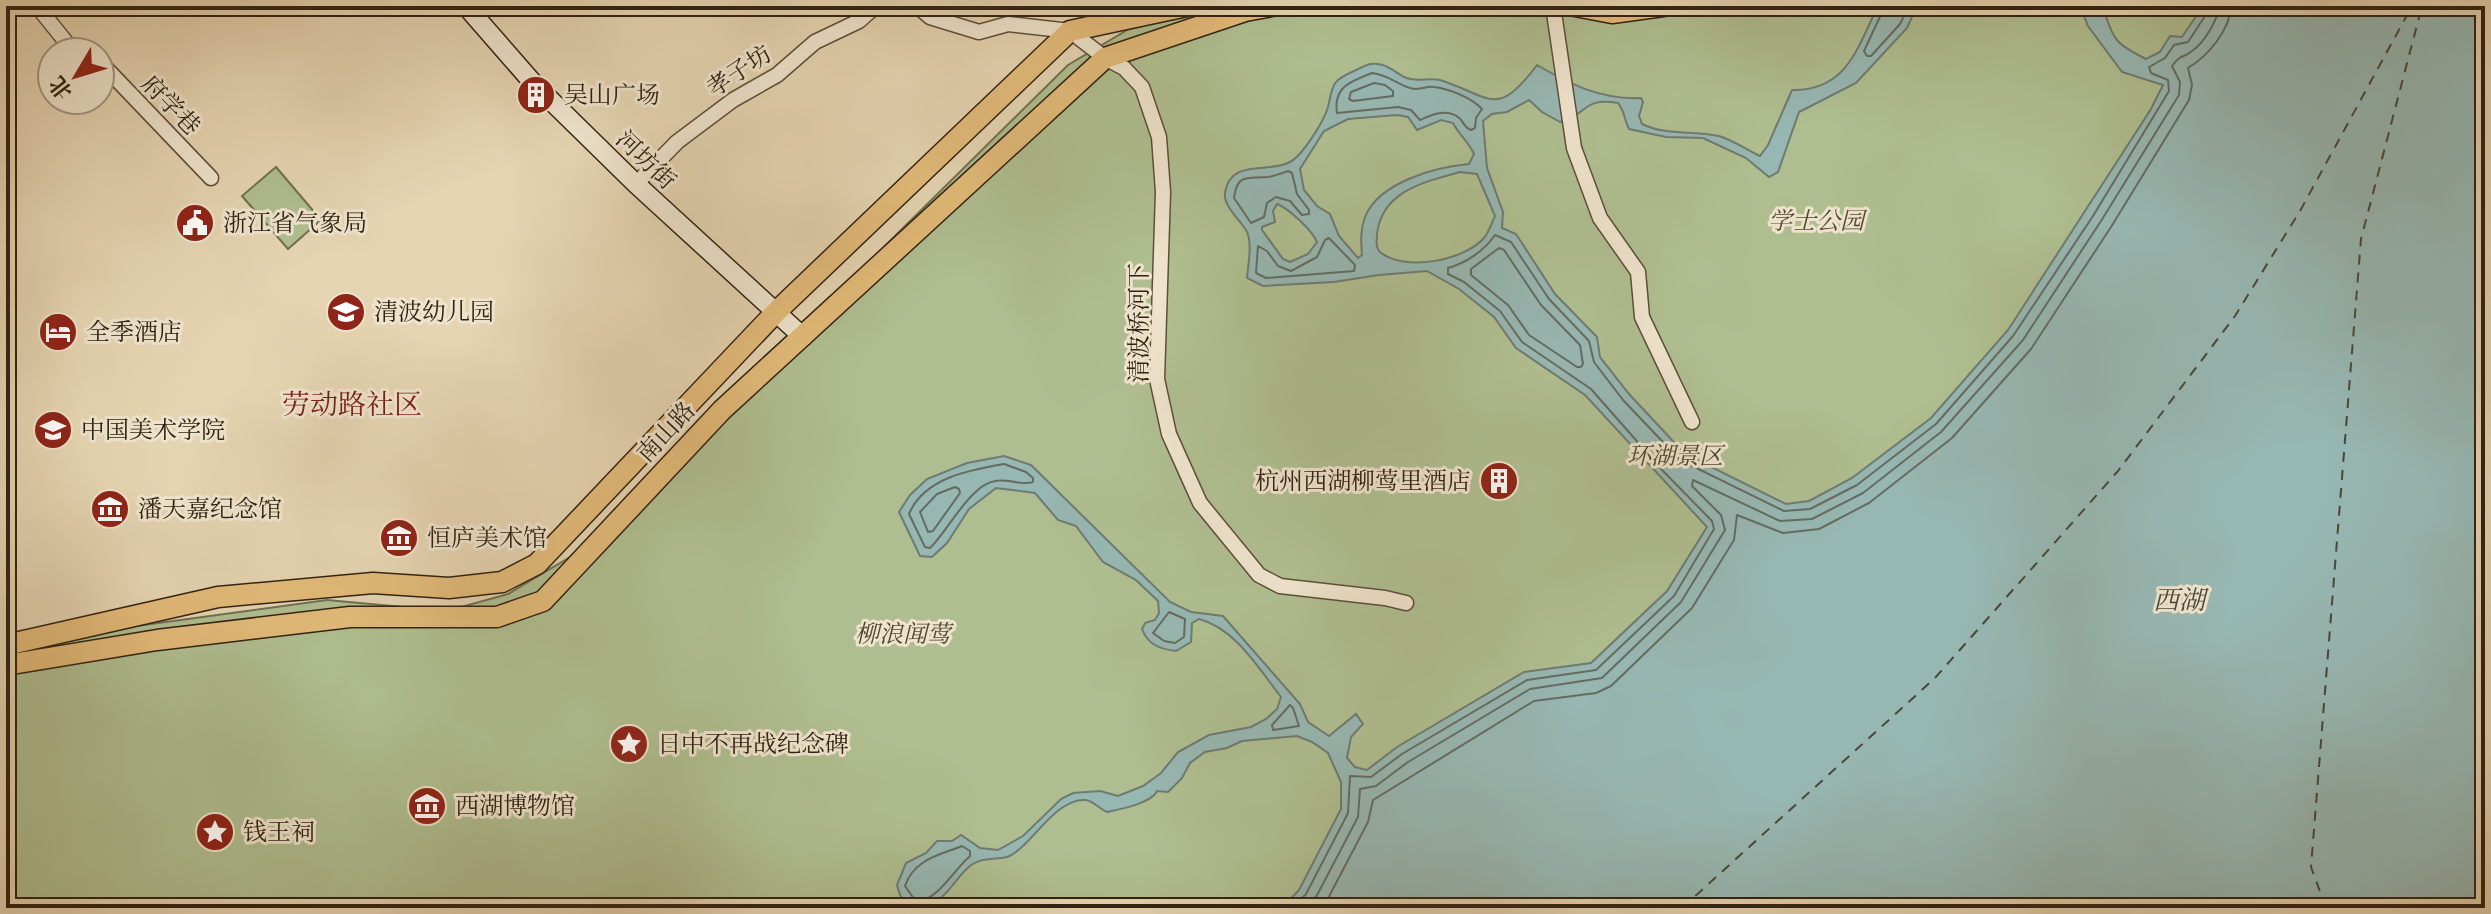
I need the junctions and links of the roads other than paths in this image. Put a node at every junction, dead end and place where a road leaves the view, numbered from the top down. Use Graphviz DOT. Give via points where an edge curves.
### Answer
graph roads {
  1 [pos="37,6"];
  2 [pos="466,6"];
  3 [pos="876,6"];
  4 [pos="917,6"];
  5 [pos="1187,6"];
  6 [pos="1272,6"];
  7 [pos="1553,6"];
  8 [pos="1575,6"];
  9 [pos="1663,6"];
  10 [pos="1070,31"];
  11 [pos="61,36"];
  12 [pos="1105,58"];
  13 [pos="116,79"];
  14 [pos="211,178"];
  15 [pos="636,184"];
  16 [pos="776,312"];
  17 [pos="803,337"];
  18 [pos="1692,422"];
  19 [pos="1406,603"];
  20 [pos="6,645"];
  21 [pos="6,665"];
  1 -- 11 [label="street"];
  2 -- 15 [label="street, 河坊街" via="534,84"];
  3 -- 15 [label="street, 孝子坊" via="722,108 677,142"];
  4 -- 10 [label="street" via="930,17 979,32 1008,24"];
  5 -- 10 [label="main road"];
  6 -- 12 [label="main road, 南山路"];
  7 -- 18 [label="street" via="1574,148 1600,218 1638,272 1642,317"];
  8 -- 9 [label="main road" via="1612,13"];
  10 -- 12 [label="street, 清波桥河下"];
  10 -- 16 [label="main road, 南山路"];
  12 -- 17 [label="main road, 南山路"];
  12 -- 19 [label="street, 清波桥河下" via="1142,87 1159,137 1163,192 1157,379 1169,434 1200,503 1259,575 1280,586"];
  13 -- 14 [label="street, 府学巷"];
  15 -- 16 [label="street, 河坊街"];
  16 -- 17 [label="street, 河坊街"];
  16 -- 20 [label="main road, 南山路" via="537,564 502,582 449,588 373,583 218,597"];
  17 -- 21 [label="main road, 南山路" via="722,410 543,601 497,617 350,617"];
}
